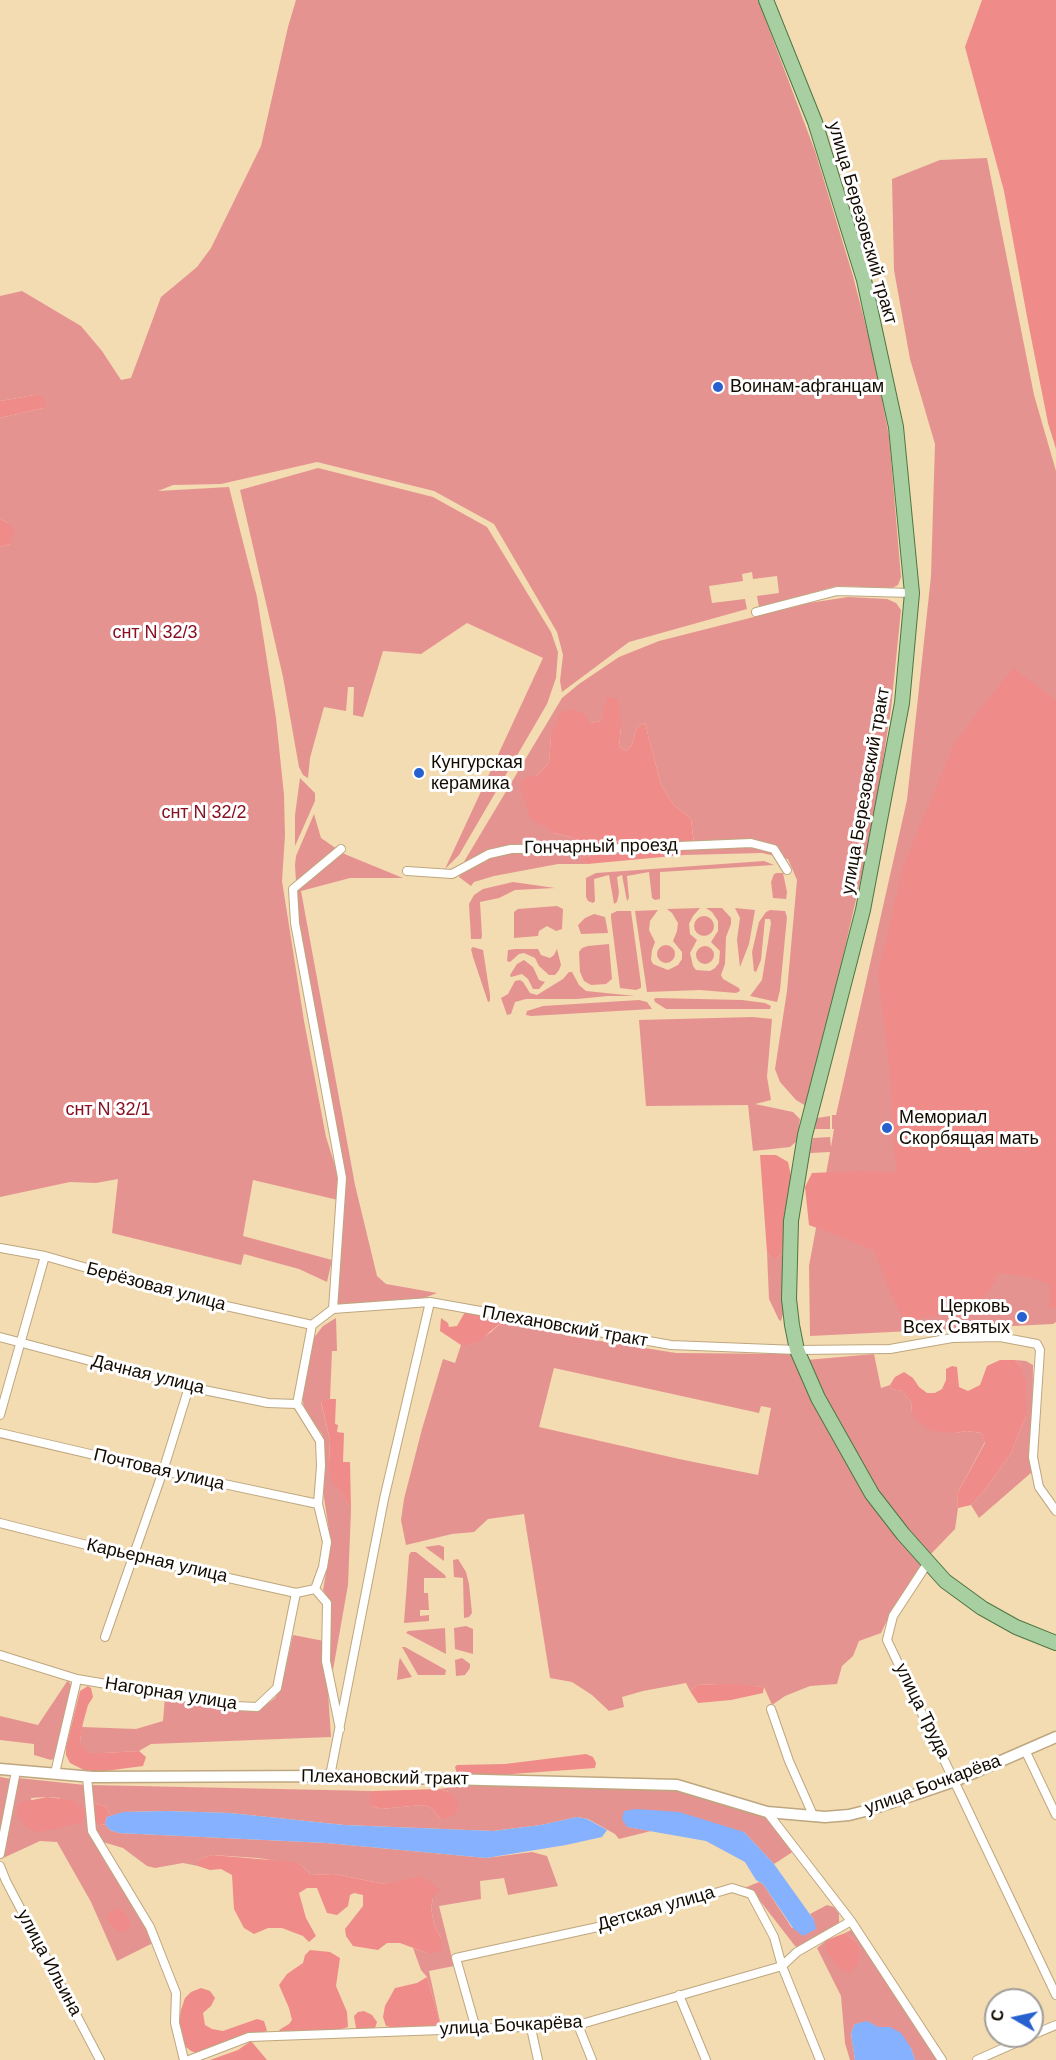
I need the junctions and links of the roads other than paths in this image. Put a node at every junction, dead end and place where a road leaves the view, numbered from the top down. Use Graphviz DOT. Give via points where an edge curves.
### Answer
graph roads {
  1 [pos="766,0"];
  2 [pos="912,593"];
  3 [pos="756,612"];
  4 [pos="341,849"];
  5 [pos="787,870"];
  6 [pos="407,871"];
  7 [pos="0,1248"];
  8 [pos="45,1256"];
  9 [pos="430,1302"];
  10 [pos="333,1309"];
  11 [pos="312,1325"];
  12 [pos="0,1337"];
  13 [pos="19,1342"];
  14 [pos="797,1350"];
  15 [pos="189,1387"];
  16 [pos="297,1404"];
  17 [pos="0,1415"];
  18 [pos="0,1433"];
  19 [pos="163,1472"];
  20 [pos="318,1504"];
  21 [pos="1056,1511"];
  22 [pos="0,1523"];
  23 [pos="134,1557"];
  24 [pos="929,1561"];
  25 [pos="315,1589"];
  26 [pos="296,1593"];
  27 [pos="105,1637"];
  28 [pos="1056,1643"];
  29 [pos="0,1655"];
  30 [pos="77,1679"];
  31 [pos="771,1709"];
  32 [pos="339,1729"];
  33 [pos="1056,1737"];
  34 [pos="1025,1750"];
  35 [pos="0,1769"];
  36 [pos="16,1771"];
  37 [pos="55,1773"];
  38 [pos="330,1776"];
  39 [pos="87,1777"];
  40 [pos="955,1781"];
  41 [pos="767,1812"];
  42 [pos="813,1815"];
  43 [pos="1056,1815"];
  44 [pos="0,1854"];
  45 [pos="0,1866"];
  46 [pos="3,1883"];
  47 [pos="851,1920"];
  48 [pos="782,1966"];
  49 [pos="679,1995"];
  50 [pos="1056,1995"];
  51 [pos="578,2025"];
  52 [pos="531,2028"];
  53 [pos="476,2029"];
  54 [pos="1004,2048"];
  55 [pos="100,2060"];
  56 [pos="186,2060"];
  57 [pos="538,2060"];
  58 [pos="592,2060"];
  59 [pos="706,2060"];
  60 [pos="820,2060"];
  61 [pos="942,2060"];
  62 [pos="977,2060"];
  1 -- 2 [label="main road, улица Березовский тракт" via="815,122 864,280 896,427"];
  2 -- 3 [label="street" via="837,591"];
  2 -- 14 [label="main road, улица Березовский тракт" via="902,703 866,898 805,1135 791,1221 789,1299"];
  4 -- 10 [label="street" via="293,889 342,1178"];
  5 -- 6 [label="street, Гончарный проезд" via="774,849 751,843 511,849 489,854 452,874"];
  7 -- 8 [label="street, Берёзовая улица"];
  8 -- 11 [label="street, Берёзовая улица" via="199,1300"];
  8 -- 13 [label="street"];
  9 -- 10 [label="street, Плехановский тракт"];
  9 -- 14 [label="street, Плехановский тракт" via="671,1346"];
  9 -- 32 [label="street" via="384,1499"];
  10 -- 11 [label="street"];
  11 -- 16 [label="street"];
  12 -- 13 [label="street, Дачная улица"];
  13 -- 15 [label="street, Дачная улица"];
  13 -- 17 [label="street"];
  14 -- 21 [label="street, Плехановский тракт" via="890,1349 952,1338 1000,1337 1037,1344 1040,1350 1033,1457 1039,1486"];
  14 -- 24 [label="main road, улица Березовский тракт" via="818,1398 872,1494"];
  15 -- 16 [label="street, Дачная улица" via="268,1403"];
  15 -- 19 [label="street"];
  16 -- 20 [label="street" via="320,1441"];
  18 -- 19 [label="street, Почтовая улица"];
  19 -- 20 [label="street, Почтовая улица"];
  19 -- 23 [label="street"];
  20 -- 25 [label="street" via="327,1542"];
  22 -- 23 [label="street, Карьерная улица"];
  23 -- 26 [label="street, Карьерная улица"];
  23 -- 27 [label="street"];
  24 -- 28 [label="main road, улица Березовский тракт" via="945,1581 982,1608"];
  24 -- 40 [label="street, улица Труда" via="893,1616 887,1640"];
  25 -- 26 [label="street, Карьерная улица"];
  25 -- 32 [label="street" via="327,1602 326,1661"];
  26 -- 30 [label="street, Нагорная улица" via="277,1688 257,1707"];
  29 -- 30 [label="street, Нагорная улица"];
  30 -- 37 [label="street"];
  31 -- 42 [label="street"];
  32 -- 38 [label="street"];
  33 -- 34 [label="street, улица Бочкарёва"];
  34 -- 40 [label="street, улица Бочкарёва"];
  34 -- 43 [label="street"];
  35 -- 36 [label="street, Плехановский тракт"];
  36 -- 37 [label="street, Плехановский тракт"];
  36 -- 44 [label="street"];
  37 -- 39 [label="street, Плехановский тракт"];
  38 -- 39 [label="street, Плехановский тракт"];
  38 -- 41 [label="street, Плехановский тракт" via="677,1785"];
  39 -- 56 [label="street" via="92,1831 150,1927 176,1993 175,2023"];
  40 -- 42 [label="street, улица Бочкарёва" via="859,1812"];
  40 -- 50 [label="street, улица Труда"];
  41 -- 42 [label="street, улица Бочкарёва"];
  41 -- 47 [label="street"];
  45 -- 46 [label="street, улица Ильина"];
  46 -- 55 [label="street, улица Ильина"];
  47 -- 48 [label="street, улица Бочкарёва" via="797,1952"];
  47 -- 61 [label="street"];
  48 -- 49 [label="street, улица Бочкарёва"];
  48 -- 53 [label="street, Детская улица" via="774,1937 751,1894 732,1888 607,1925 456,1958"];
  48 -- 60 [label="street, Детская улица"];
  49 -- 51 [label="street, улица Бочкарёва"];
  49 -- 59 [label="street"];
  51 -- 52 [label="street, улица Бочкарёва"];
  51 -- 58 [label="street"];
  52 -- 53 [label="street, улица Бочкарёва"];
  52 -- 57 [label="street"];
  53 -- 56 [label="street, улица Бочкарёва" via="249,2037"];
  54 -- 62 [label="street"];
}
